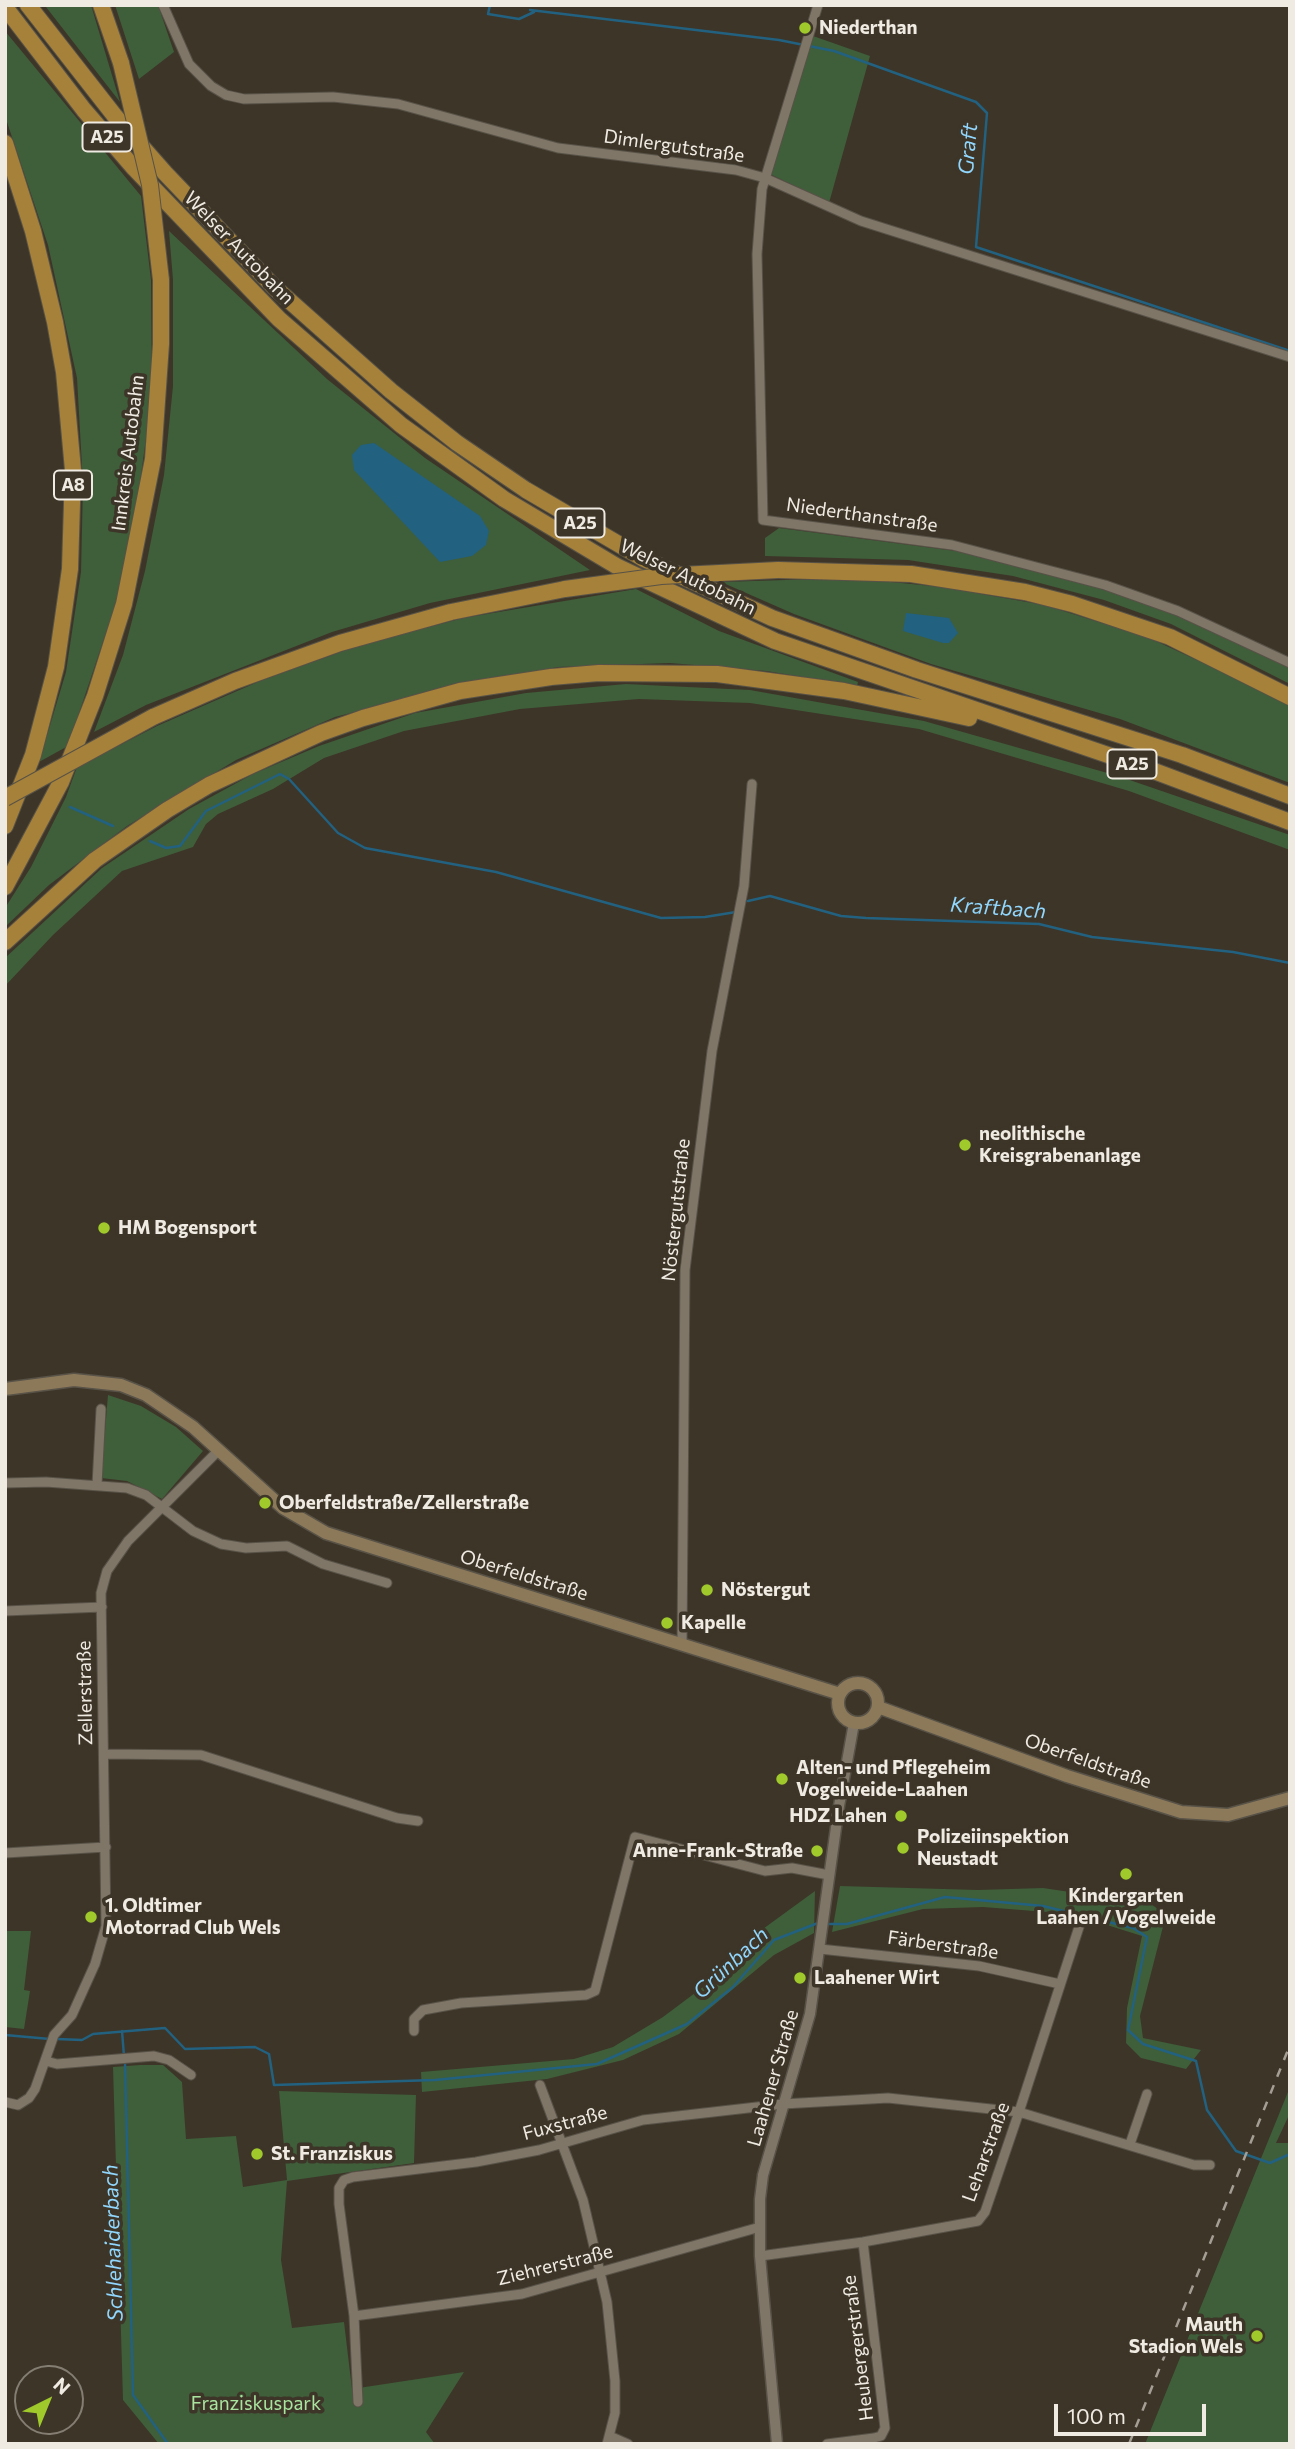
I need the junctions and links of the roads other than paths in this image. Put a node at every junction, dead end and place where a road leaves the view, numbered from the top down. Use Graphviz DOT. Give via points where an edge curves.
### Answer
graph roads {
  1 [pos="28,5"];
  2 [pos="101,5"];
  3 [pos="163,5"];
  4 [pos="818,5"];
  5 [pos="5,7"];
  6 [pos="5,143"];
  7 [pos="765,178"];
  8 [pos="1290,357"];
  9 [pos="1290,663"];
  10 [pos="1290,697"];
  11 [pos="1032,732"];
  12 [pos="752,784"];
  13 [pos="1290,796"];
  14 [pos="5,798"];
  15 [pos="1290,822"];
  16 [pos="5,826"];
  17 [pos="5,887"];
  18 [pos="5,942"];
  19 [pos="5,1389"];
  20 [pos="101,1409"];
  21 [pos="219,1450"];
  22 [pos="5,1483"];
  23 [pos="97,1485"];
  24 [pos="162,1507"];
  25 [pos="387,1583"];
  26 [pos="102,1607"];
  27 [pos="5,1611"];
  28 [pos="682,1643"];
  29 [pos="840,1694"];
  30 [pos="878,1707"];
  31 [pos="853,1723"];
  32 [pos="104,1754"];
  33 [pos="1290,1798"];
  34 [pos="418,1821"];
  35 [pos="106,1847"];
  36 [pos="5,1853"];
  37 [pos="829,1875"];
  38 [pos="1080,1924"];
  39 [pos="820,1949"];
  40 [pos="1060,1984"];
  41 [pos="414,2031"];
  42 [pos="46,2061"];
  43 [pos="191,2075"];
  44 [pos="540,2085"];
  45 [pos="1147,2094"];
  46 [pos="5,2102"];
  47 [pos="783,2104"];
  48 [pos="1020,2112"];
  49 [pos="561,2143"];
  50 [pos="1130,2144"];
  51 [pos="1210,2165"];
  52 [pos="760,2227"];
  53 [pos="863,2242"];
  54 [pos="760,2256"];
  55 [pos="601,2274"];
  56 [pos="354,2316"];
  57 [pos="358,2402"];
  58 [pos="610,2440"];
  59 [pos="628,2444"];
  60 [pos="776,2444"];
  61 [pos="827,2444"];
  1 -- 13 [label="highway, Welser Autobahn / A25" via="165,173 274,287 391,391 527,490 644,559 772,618 1182,755"];
  2 -- 17 [label="highway, Innkreis Autobahn, bridge" via="132,99 150,185 161,280 153,458 124,604 95,696 66,770"];
  3 -- 7 [label="street, Dimlergutstraße" via="189,64 226,95 244,99 333,97 398,104 558,148 736,170"];
  4 -- 7 [label="street, Niederthanstraße"];
  5 -- 11 [label="highway, Welser Autobahn / A25" via="84,110 219,260 345,379 452,463 572,541 693,605 775,641"];
  6 -- 16 [label="highway, A8" via="55,322 73,470 70,569 56,667 33,755"];
  7 -- 8 [label="street, Dimlergutstraße" via="861,222"];
  7 -- 9 [label="street, Niederthanstraße" via="757,254 763,520 952,545 1105,585 1178,611"];
  10 -- 14 [label="highway, bridge" via="1170,637 1025,592 911,574 778,570 661,576 451,612 353,639 262,670 153,717"];
  11 -- 15 [label="highway, Welser Autobahn / A25" via="1146,768"];
  11 -- 18 [label="highway" via="844,691 716,674 599,673 460,691 342,725 209,785 95,860"];
  12 -- 28 [label="street, Nöstergutstraße" via="744,886 712,1051 685,1270"];
  19 -- 21 [label="main road, Oberfeldstraße" via="74,1380 121,1385 168,1408"];
  20 -- 23 [label="street"];
  21 -- 24 [label="street"];
  21 -- 28 [label="main road, Oberfeldstraße" via="283,1508 326,1533"];
  22 -- 23 [label="street"];
  23 -- 24 [label="street" via="136,1491"];
  24 -- 25 [label="street" via="193,1531 221,1544 287,1546 323,1564"];
  24 -- 26 [label="street, Zellerstraße" via="111,1562 101,1593"];
  26 -- 27 [label="street"];
  26 -- 32 [label="street, Zellerstraße"];
  28 -- 29 [label="main road, Oberfeldstraße"];
  29 -- 30 [label="main road, Oberfeldstraße" via="845,1687 862,1683 876,1692"];
  29 -- 31 [label="main road" via="840,1712"];
  30 -- 31 [label="main road" via="869,1720"];
  30 -- 33 [label="main road, Oberfeldstraße" via="1181,1812 1228,1815"];
  31 -- 37 [label="street, Laahener Straße"];
  32 -- 34 [label="street" via="201,1755"];
  32 -- 35 [label="street, Zellerstraße"];
  35 -- 36 [label="street"];
  35 -- 42 [label="street, Zellerstraße" via="108,1903 101,1947 72,2015 54,2035"];
  37 -- 39 [label="street, Laahener Straße"];
  37 -- 41 [label="street" via="792,1868 765,1871 635,1837 595,1991 423,2010 414,2020"];
  38 -- 40 [label="street, Leharstraße"];
  39 -- 40 [label="street, Färberstraße" via="979,1966"];
  39 -- 47 [label="street, Laahener Straße" via="810,2014"];
  40 -- 48 [label="street, Leharstraße"];
  42 -- 43 [label="street" via="57,2064 133,2056 169,2060"];
  42 -- 46 [label="street, Zellerstraße" via="30,2098 18,2105"];
  44 -- 49 [label="street"];
  45 -- 50 [label="street"];
  47 -- 48 [label="street, Fuxstraße" via="888,2098"];
  47 -- 49 [label="street, Fuxstraße" via="642,2120"];
  47 -- 52 [label="street, Laahener Straße" via="763,2175"];
  48 -- 50 [label="street, Fuxstraße"];
  48 -- 53 [label="street, Leharstraße" via="978,2221"];
  49 -- 55 [label="street" via="583,2200"];
  49 -- 56 [label="street, Fuxstraße" via="476,2162 344,2180 339,2204"];
  50 -- 51 [label="street, Fuxstraße" via="1194,2165"];
  52 -- 54 [label="street, Laahener Straße"];
  52 -- 55 [label="street, Ziehrerstraße"];
  53 -- 54 [label="street, Leharstraße"];
  53 -- 61 [label="street, Heubergerstraße" via="885,2428 874,2438"];
  54 -- 60 [label="street, Laahener Straße"];
  55 -- 56 [label="street, Ziehrerstraße" via="522,2294"];
  55 -- 58 [label="street" via="615,2381"];
  56 -- 57 [label="street, Fuxstraße"];
  58 -- 59 [label="street"];
}
